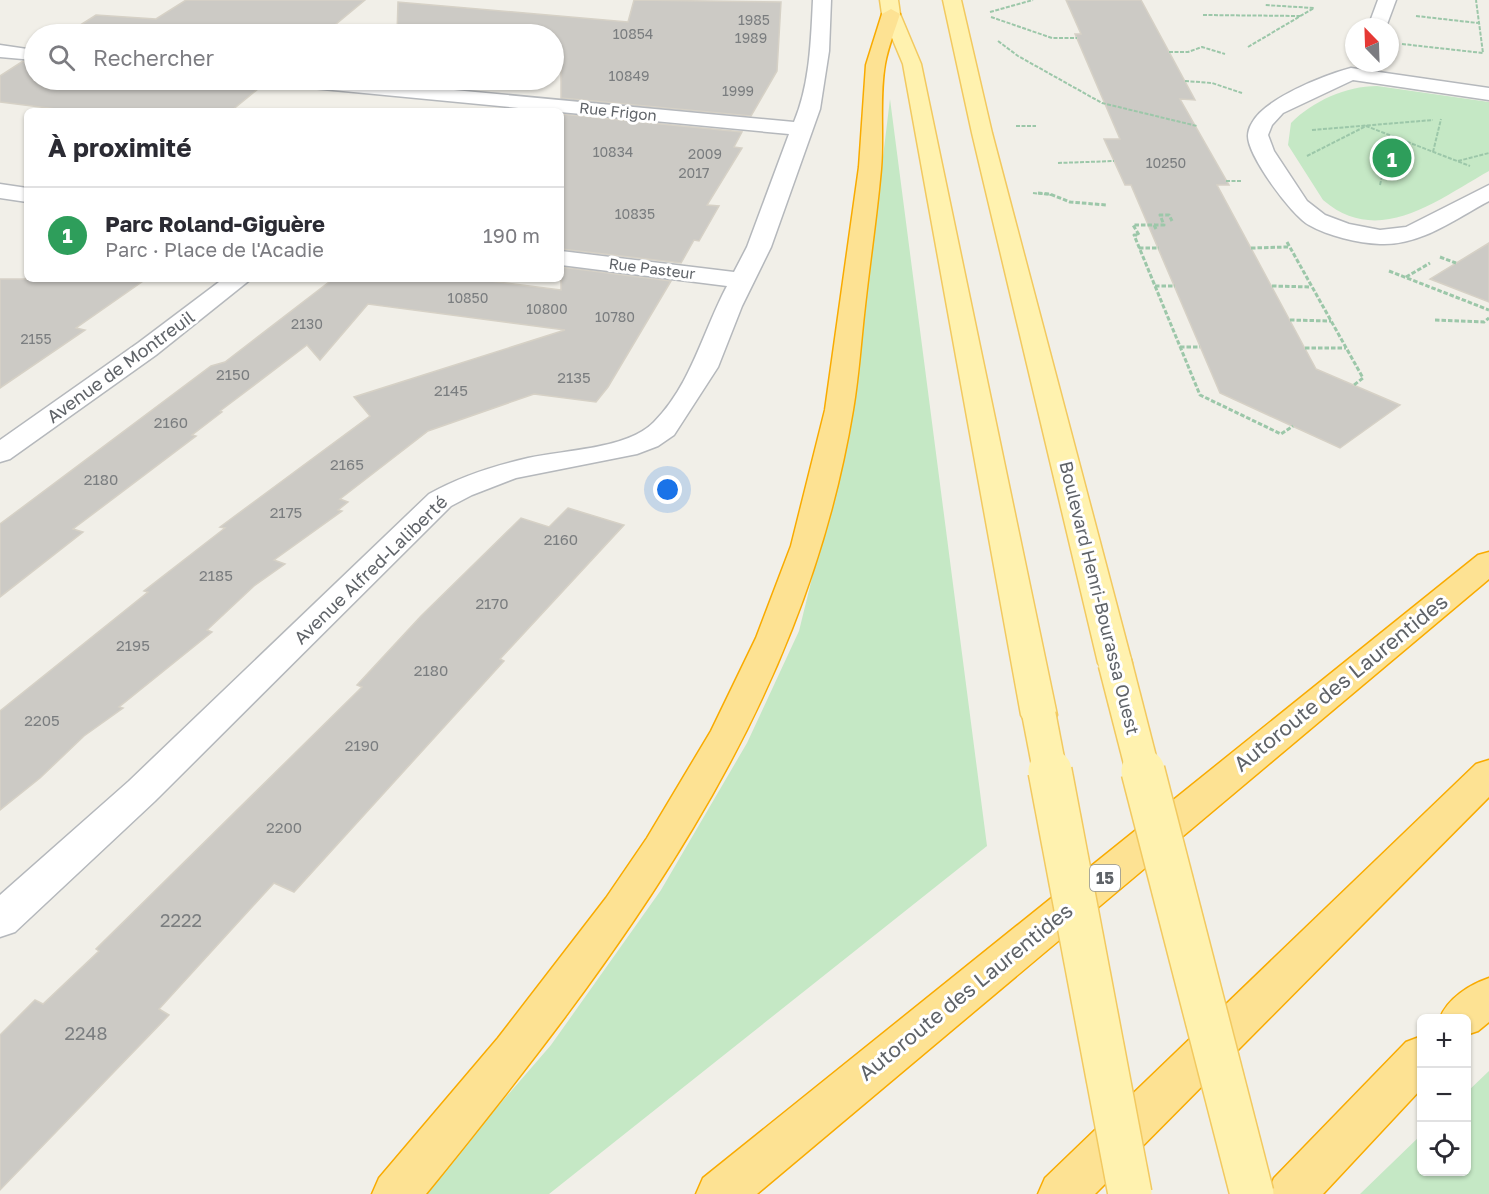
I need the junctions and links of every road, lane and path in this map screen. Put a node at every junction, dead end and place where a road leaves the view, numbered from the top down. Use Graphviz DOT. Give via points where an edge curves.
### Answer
graph roads {
  1 [pos="822,0"];
  2 [pos="952,0"];
  3 [pos="1033,0"];
  4 [pos="1272,0"];
  5 [pos="1388,0"];
  6 [pos="1476,0"];
  7 [pos="1265,5"];
  8 [pos="1276,5"];
  9 [pos="890,7"];
  10 [pos="1203,15"];
  11 [pos="1410,15"];
  12 [pos="1300,16"];
  13 [pos="1381,18"];
  14 [pos="1478,23"];
  15 [pos="1077,38"];
  16 [pos="996,39"];
  17 [pos="1401,44"];
  18 [pos="1248,46"];
  19 [pos="0,51"];
  20 [pos="1169,52"];
  21 [pos="24,54"];
  22 [pos="1225,54"];
  23 [pos="1351,72"];
  24 [pos="1373,72"];
  25 [pos="1185,81"];
  26 [pos="395,90"];
  27 [pos="1489,94"];
  28 [pos="1252,97"];
  29 [pos="1440,114"];
  30 [pos="1441,119"];
  31 [pos="1014,126"];
  32 [pos="1036,126"];
  33 [pos="1197,126"];
  34 [pos="1366,126"];
  35 [pos="802,129"];
  36 [pos="1303,131"];
  37 [pos="1396,137"];
  38 [pos="1433,152"];
  39 [pos="1489,153"];
  40 [pos="1303,158"];
  41 [pos="1114,161"];
  42 [pos="1457,161"];
  43 [pos="1058,163"];
  44 [pos="1478,170"];
  45 [pos="1380,185"];
  46 [pos="0,191"];
  47 [pos="1489,192"];
  48 [pos="1031,193"];
  49 [pos="24,195"];
  50 [pos="1106,205"];
  51 [pos="1172,220"];
  52 [pos="1291,235"];
  53 [pos="1288,247"];
  54 [pos="1139,248"];
  55 [pos="1159,248"];
  56 [pos="1251,248"];
  57 [pos="1441,257"];
  58 [pos="564,258"];
  59 [pos="1385,270"];
  60 [pos="1405,278"];
  61 [pos="742,280"];
  62 [pos="235,282"];
  63 [pos="1155,286"];
  64 [pos="1175,286"];
  65 [pos="1272,286"];
  66 [pos="1311,287"];
  67 [pos="1489,310"];
  68 [pos="1489,318"];
  69 [pos="1290,320"];
  70 [pos="1436,320"];
  71 [pos="1331,321"];
  72 [pos="1180,347"];
  73 [pos="1200,347"];
  74 [pos="1305,348"];
  75 [pos="1346,348"];
  76 [pos="1354,385"];
  77 [pos="1293,426"];
  78 [pos="0,453"];
  79 [pos="1489,562"];
  80 [pos="1489,774"];
  81 [pos="0,920"];
  82 [pos="1489,996"];
  83 [pos="1467,1014"];
  84 [pos="1417,1061"];
  85 [pos="396,1194"];
  86 [pos="720,1194"];
  87 [pos="1062,1194"];
  88 [pos="1130,1194"];
  89 [pos="1252,1194"];
  90 [pos="1290,1194"];
  1 -- 35 [label="street, Avenue Alfred-Laliberté" via="818,71"];
  2 -- 89 [label="main road, Boulevard Henri-Bourassa Ouest, bridge" via="1115,663"];
  3 -- 15 [label="path" via="983,14 1052,38"];
  4 -- 8 [label="path"];
  5 -- 13 [label="street"];
  6 -- 14 [label="path"];
  7 -- 8 [label="path"];
  8 -- 12 [label="path" via="1314,8"];
  9 -- 85 [label="highway" via="875,65 870,167 838,410 807,546 773,638 729,732 621,910 514,1052"];
  9 -- 88 [label="main road, bridge" via="912,64"];
  10 -- 12 [label="path"];
  11 -- 14 [label="path"];
  12 -- 18 [label="path"];
  14 -- 17 [label="path" via="1483,53"];
  16 -- 33 [label="path" via="1018,56 1102,103"];
  19 -- 21 [label="street"];
  20 -- 22 [label="path" via="1202,47"];
  23 -- 47 [label="street" via="1287,102 1262,123 1258,135 1263,151 1304,211 1343,230 1398,236 1423,230"];
  24 -- 27 [label="street"];
  25 -- 28 [label="path" via="1212,83"];
  26 -- 35 [label="street, Rue Frigon"];
  29 -- 30 [label="path" via="1449,118"];
  30 -- 34 [label="path"];
  30 -- 38 [label="path"];
  31 -- 32 [label="path"];
  34 -- 36 [label="path"];
  34 -- 37 [label="path"];
  34 -- 40 [label="path"];
  35 -- 61 [label="street, Avenue Alfred-Laliberté" via="759,247"];
  37 -- 38 [label="path"];
  37 -- 45 [label="path" via="1390,140"];
  38 -- 42 [label="path"];
  39 -- 42 [label="path"];
  41 -- 43 [label="path"];
  42 -- 44 [label="path"];
  46 -- 49 [label="street"];
  48 -- 50 [label="path"];
  51 -- 54 [label="path" via="1169,215 1160,215 1164,225 1133,225 1139,235 1134,236"];
  52 -- 53 [label="path" via="1286,240"];
  53 -- 56 [label="path"];
  53 -- 66 [label="path"];
  54 -- 55 [label="path"];
  54 -- 63 [label="path"];
  57 -- 60 [label="path"];
  58 -- 61 [label="street, Rue Pasteur"];
  59 -- 60 [label="path"];
  60 -- 67 [label="path"];
  61 -- 81 [label="street, Avenue Alfred-Laliberté" via="705,367 664,429 627,448 492,475 440,500 142,791"];
  62 -- 78 [label="street, Avenue de Montreuil"];
  63 -- 64 [label="path"];
  63 -- 72 [label="path"];
  65 -- 66 [label="path"];
  66 -- 71 [label="path"];
  68 -- 70 [label="path" via="1484,322"];
  69 -- 71 [label="path"];
  71 -- 75 [label="path"];
  72 -- 73 [label="path"];
  72 -- 77 [label="path" via="1200,395 1281,434"];
  74 -- 75 [label="path"];
  75 -- 76 [label="path" via="1364,378"];
  79 -- 86 [label="highway, Autoroute des Laurentides / 15"];
  80 -- 87 [label="highway"];
  82 -- 83 [label="highway"];
  84 -- 90 [label="highway"];
}
